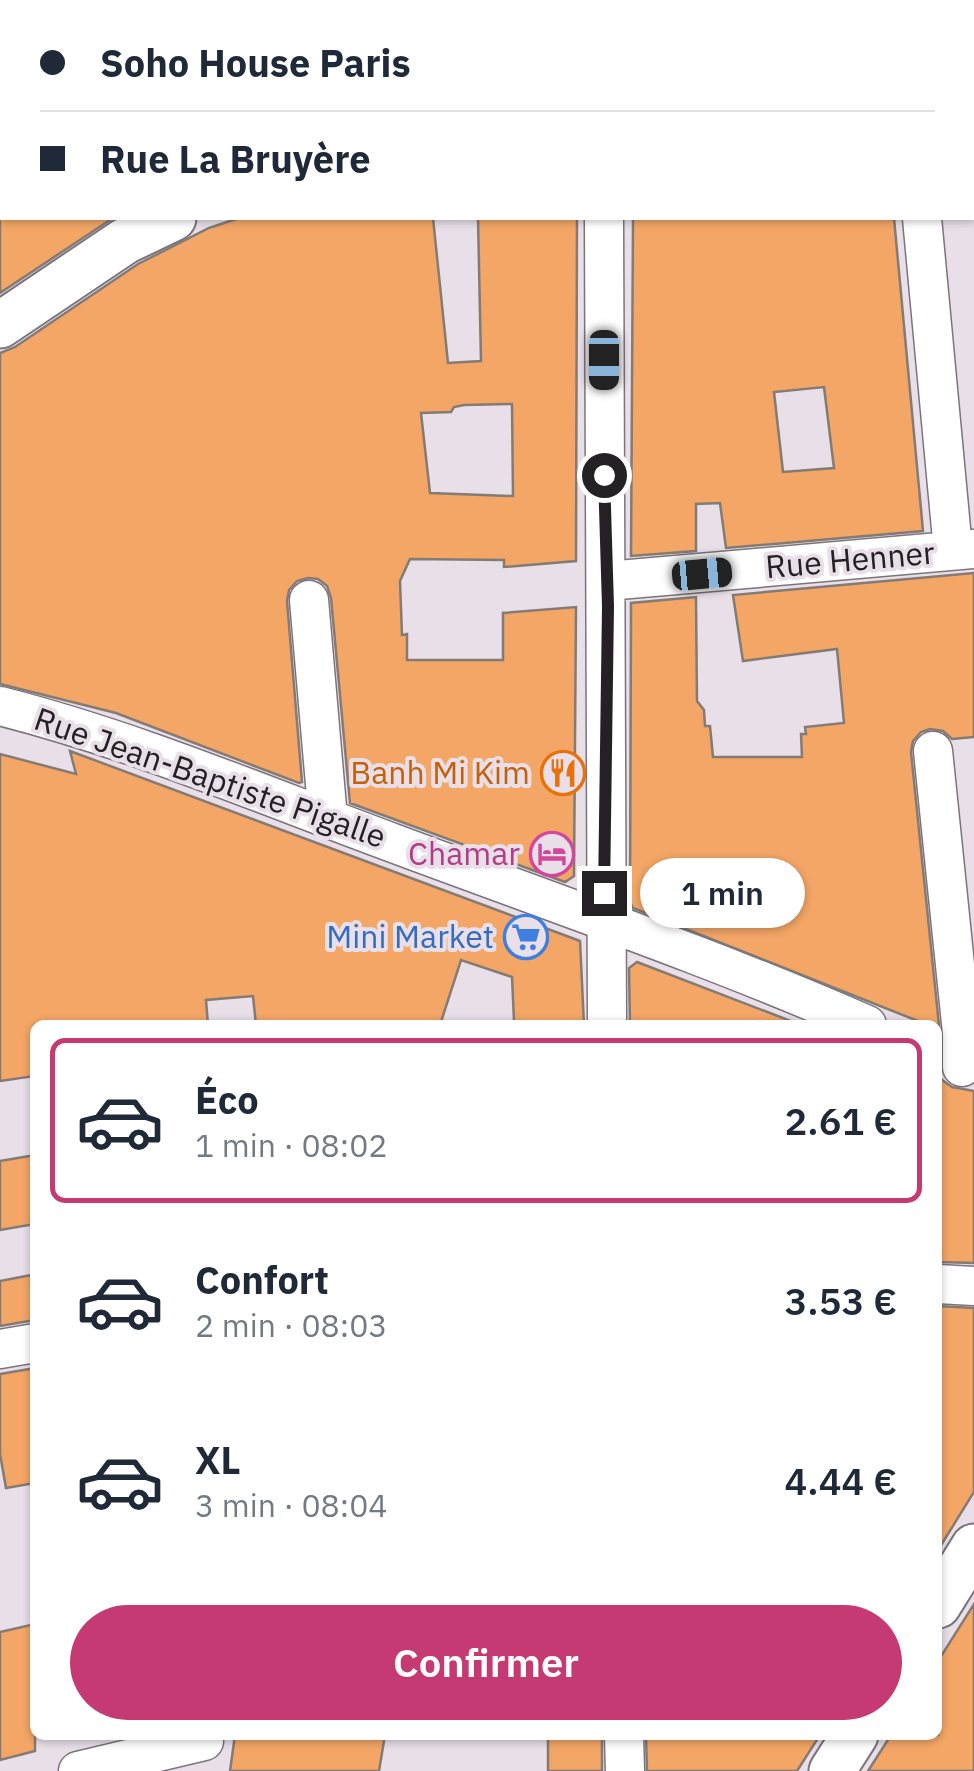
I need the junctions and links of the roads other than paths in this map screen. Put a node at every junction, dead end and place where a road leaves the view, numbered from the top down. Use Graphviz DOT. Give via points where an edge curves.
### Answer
graph roads {
  1 [pos="168,220"];
  2 [pos="604,220"];
  3 [pos="922,220"];
  4 [pos="0,325"];
  5 [pos="964,549"];
  6 [pos="607,581"];
  7 [pos="309,600"];
  8 [pos="0,706"];
  9 [pos="933,751"];
  10 [pos="328,819"];
  11 [pos="604,922"];
  12 [pos="606,1020"];
  13 [pos="854,1020"];
  14 [pos="958,1066"];
  15 [pos="942,1284"];
  16 [pos="974,1286"];
  17 [pos="30,1344"];
  18 [pos="0,1348"];
  19 [pos="974,1547"];
  20 [pos="942,1599"];
  21 [pos="624,1740"];
  22 [pos="852,1740"];
  23 [pos="203,1749"];
  24 [pos="78,1771"];
  25 [pos="625,1771"];
  26 [pos="832,1771"];
  1 -- 4 [label="street"];
  2 -- 6 [label="street"];
  3 -- 5 [label="street"];
  5 -- 6 [label="street, Rue Henner"];
  6 -- 11 [label="street"];
  7 -- 10 [label="street"];
  8 -- 10 [label="street, Rue Jean-Baptiste Pigalle" via="68,723"];
  9 -- 14 [label="street" via="962,1033"];
  10 -- 11 [label="street, Rue Jean-Baptiste Pigalle"];
  11 -- 12 [label="street"];
  11 -- 13 [label="street, Rue Jean-Baptiste Pigalle"];
  15 -- 16 [label="street"];
  17 -- 18 [label="street"];
  19 -- 20 [label="street"];
  21 -- 25 [label="street"];
  22 -- 26 [label="street"];
  23 -- 24 [label="street"];
}
